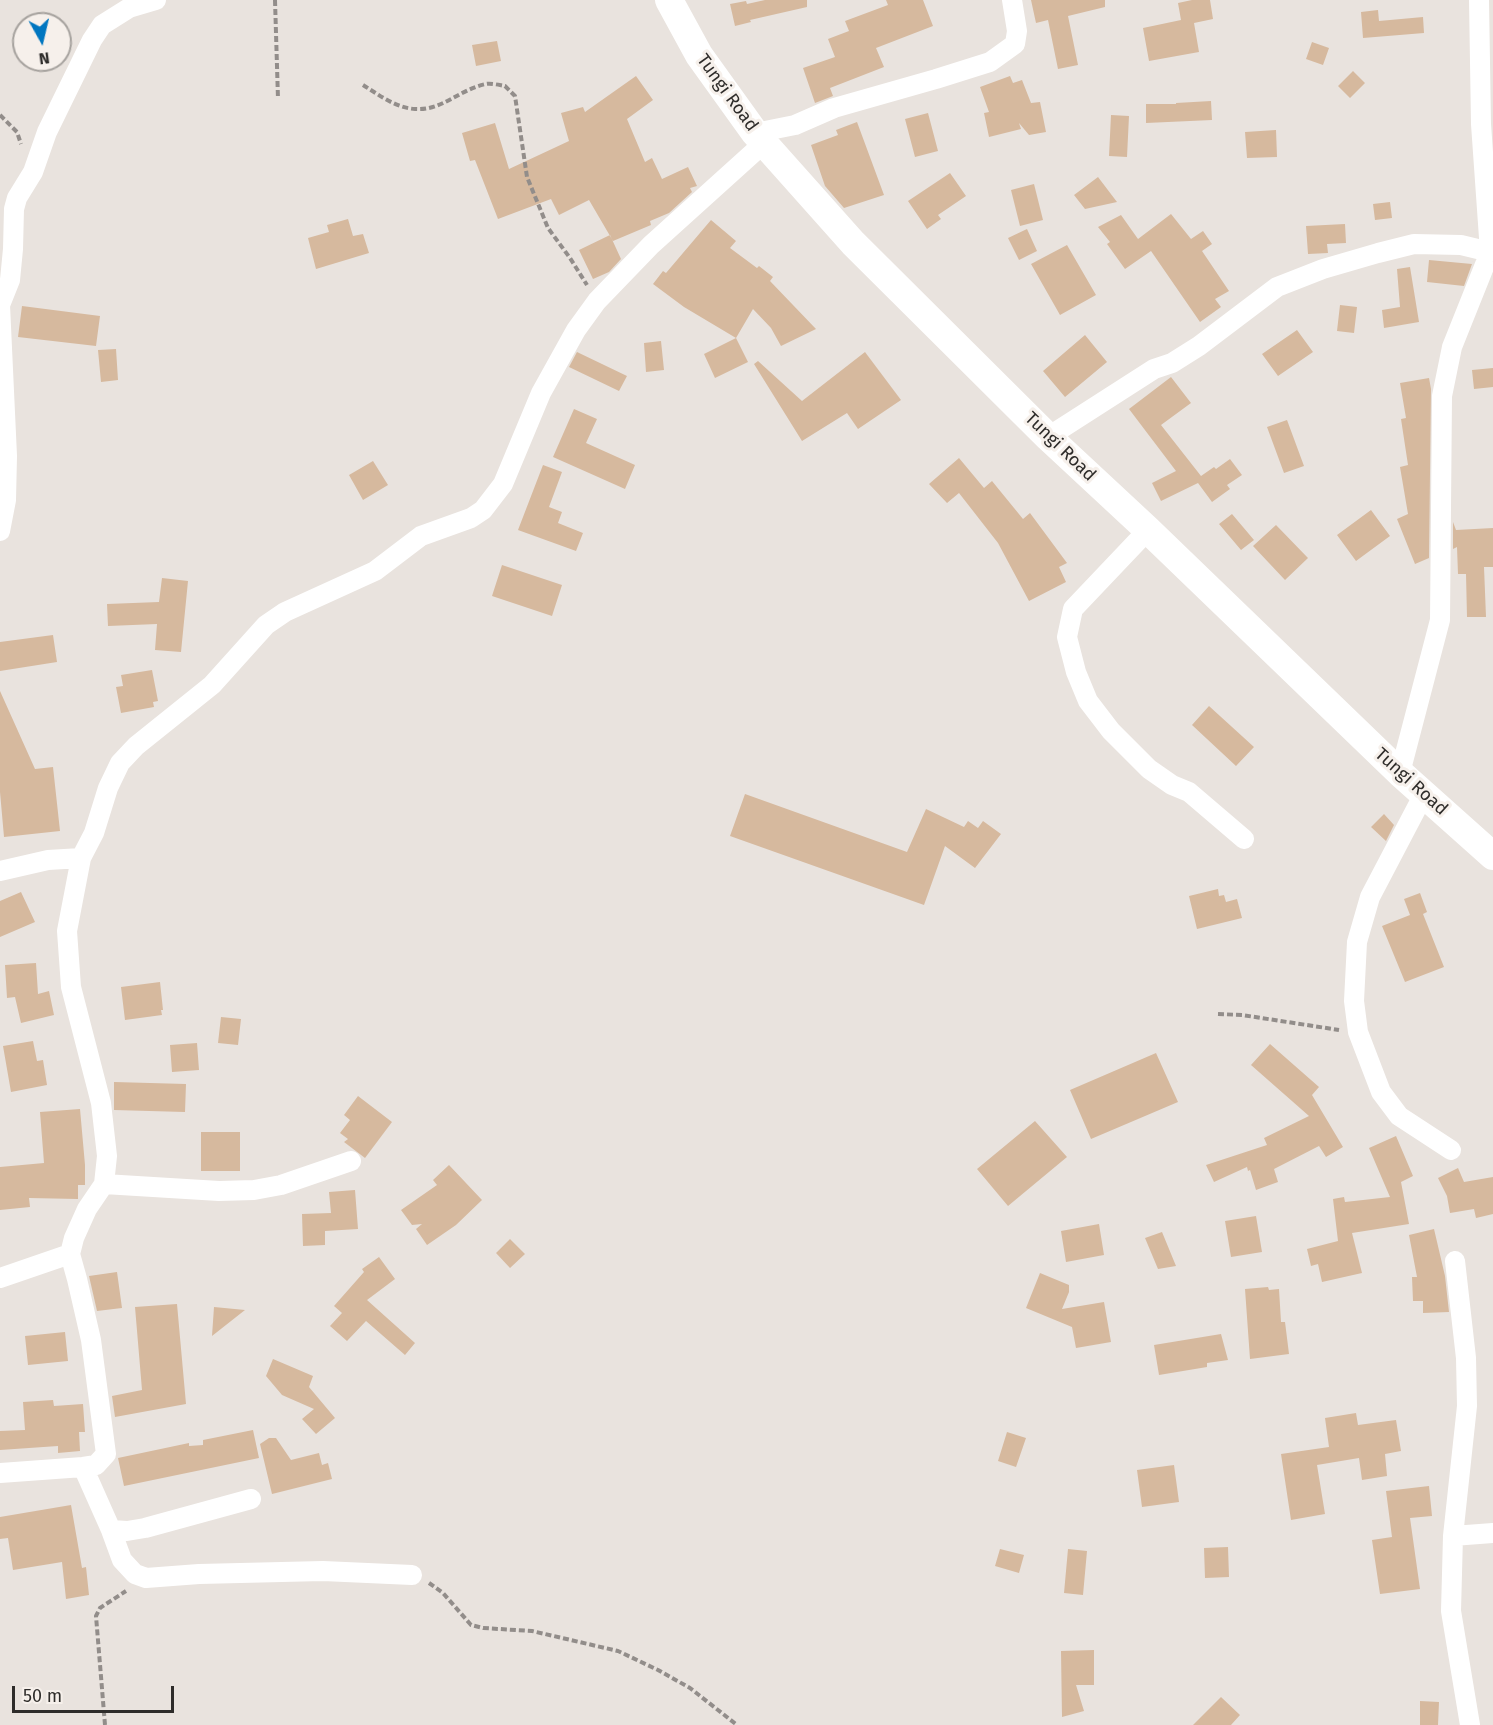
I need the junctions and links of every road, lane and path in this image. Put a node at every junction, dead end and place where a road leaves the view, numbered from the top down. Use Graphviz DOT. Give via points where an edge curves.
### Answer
graph roads {
  1 [pos="156,0"];
  2 [pos="275,0"];
  3 [pos="669,0"];
  4 [pos="1012,0"];
  5 [pos="1479,0"];
  6 [pos="1487,32"];
  7 [pos="363,85"];
  8 [pos="278,99"];
  9 [pos="759,138"];
  10 [pos="1492,251"];
  11 [pos="597,301"];
  12 [pos="1048,437"];
  13 [pos="1148,530"];
  14 [pos="0,531"];
  15 [pos="1400,773"];
  16 [pos="1424,794"];
  17 [pos="1244,839"];
  18 [pos="1493,856"];
  19 [pos="81,858"];
  20 [pos="0,871"];
  21 [pos="1218,1014"];
  22 [pos="1358,1032"];
  23 [pos="1451,1150"];
  24 [pos="351,1161"];
  25 [pos="104,1184"];
  26 [pos="70,1254"];
  27 [pos="1455,1261"];
  28 [pos="0,1278"];
  29 [pos="83,1467"];
  30 [pos="0,1473"];
  31 [pos="251,1499"];
  32 [pos="111,1530"];
  33 [pos="1493,1533"];
  34 [pos="1453,1536"];
  35 [pos="412,1575"];
  36 [pos="146,1578"];
  37 [pos="105,1725"];
  38 [pos="737,1725"];
  39 [pos="1470,1725"];
  1 -- 14 [label="street" via="129,8 102,25 17,198 10,280 0,305 7,456 6,500"];
  2 -- 8 [label="path"];
  3 -- 9 [label="main road, Tungi Road" via="699,56"];
  4 -- 9 [label="street" via="1015,44 990,62 834,108"];
  5 -- 6 [label="street"];
  6 -- 10 [label="street" via="1481,124"];
  7 -- 11 [label="path" via="394,104 415,109 440,105 486,84 505,86 514,96 527,177 548,228"];
  9 -- 11 [label="street"];
  9 -- 12 [label="main road, Tungi Road" via="853,243"];
  10 -- 12 [label="street" via="1461,245 1414,244 1323,269 1277,287 1199,346 1154,369"];
  10 -- 15 [label="street" via="1452,347 1442,396 1440,620"];
  11 -- 19 [label="street" via="541,393 503,484 483,510 421,536 375,571 285,612 266,625 212,685 120,763"];
  12 -- 13 [label="main road, Tungi Road"];
  13 -- 15 [label="main road, Tungi Road"];
  13 -- 17 [label="street" via="1073,609 1067,637 1076,672 1088,701 1149,769 1188,792"];
  15 -- 16 [label="main road, Tungi Road"];
  16 -- 18 [label="main road, Tungi Road"];
  16 -- 22 [label="street" via="1370,897 1357,942 1354,1001"];
  19 -- 20 [label="street" via="48,860"];
  19 -- 25 [label="street" via="67,932 71,987 101,1103 107,1156"];
  21 -- 22 [label="path"];
  22 -- 23 [label="street" via="1381,1092 1399,1116"];
  24 -- 25 [label="street" via="254,1190"];
  25 -- 26 [label="street" via="87,1209"];
  26 -- 28 [label="street"];
  26 -- 29 [label="street" via="91,1340 106,1446 101,1461"];
  27 -- 34 [label="street" via="1466,1358 1467,1407"];
  29 -- 30 [label="street"];
  29 -- 32 [label="street"];
  31 -- 32 [label="street" via="145,1528"];
  32 -- 36 [label="street" via="122,1560 135,1575"];
  33 -- 34 [label="street"];
  34 -- 39 [label="street" via="1451,1611"];
  35 -- 36 [label="street" via="323,1571"];
  35 -- 38 [label="path" via="443,1593 471,1625 532,1631 618,1651 690,1688"];
  36 -- 37 [label="path" via="100,1608 96,1616"];
}
